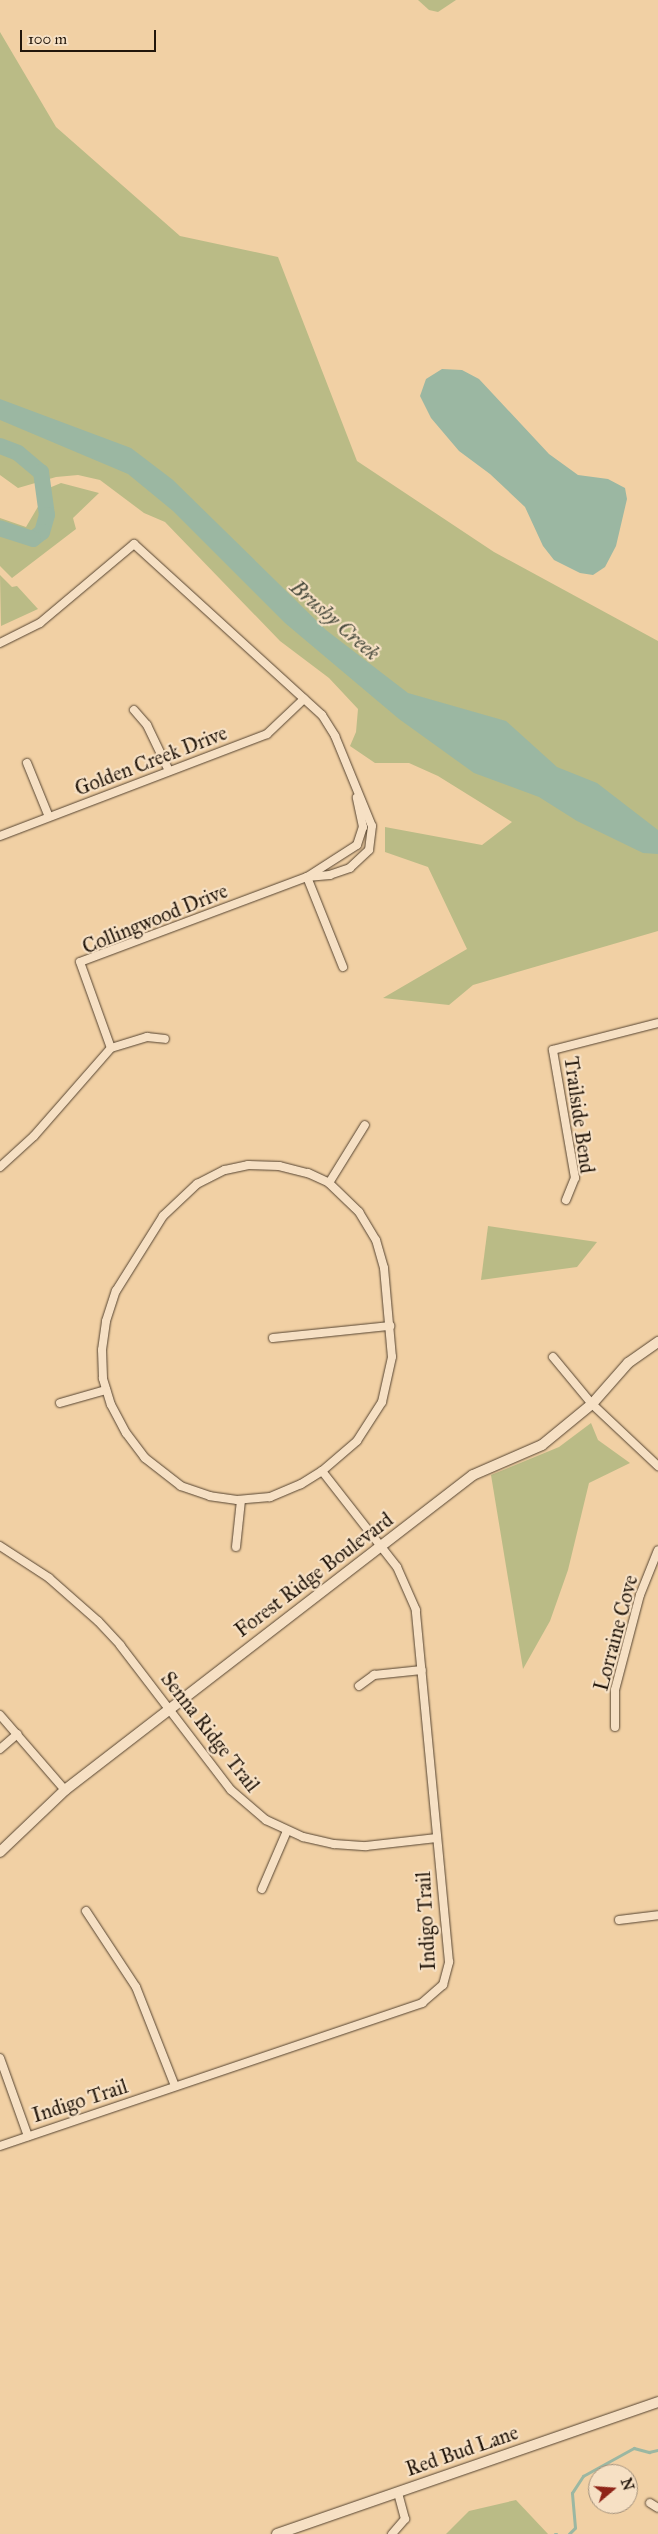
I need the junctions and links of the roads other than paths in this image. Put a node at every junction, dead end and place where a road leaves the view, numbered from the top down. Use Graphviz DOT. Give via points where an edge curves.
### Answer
graph roads {
  1 [pos="0,643"];
  2 [pos="304,699"];
  3 [pos="134,710"];
  4 [pos="27,763"];
  5 [pos="169,771"];
  6 [pos="353,782"];
  7 [pos="49,817"];
  8 [pos="0,836"];
  9 [pos="307,877"];
  10 [pos="343,967"];
  11 [pos="658,1023"];
  12 [pos="165,1039"];
  13 [pos="111,1048"];
  14 [pos="365,1126"];
  15 [pos="0,1167"];
  16 [pos="329,1183"];
  17 [pos="566,1200"];
  18 [pos="390,1326"];
  19 [pos="272,1338"];
  20 [pos="658,1342"];
  21 [pos="553,1357"];
  22 [pos="106,1390"];
  23 [pos="60,1403"];
  24 [pos="592,1404"];
  25 [pos="658,1466"];
  26 [pos="322,1471"];
  27 [pos="241,1500"];
  28 [pos="0,1546"];
  29 [pos="382,1546"];
  30 [pos="236,1547"];
  31 [pos="658,1550"];
  32 [pos="422,1670"];
  33 [pos="359,1686"];
  34 [pos="169,1708"];
  35 [pos="0,1715"];
  36 [pos="615,1727"];
  37 [pos="17,1734"];
  38 [pos="0,1749"];
  39 [pos="65,1790"];
  40 [pos="287,1832"];
  41 [pos="437,1838"];
  42 [pos="0,1852"];
  43 [pos="262,1889"];
  44 [pos="86,1911"];
  45 [pos="658,1916"];
  46 [pos="619,1920"];
  47 [pos="0,2058"];
  48 [pos="175,2086"];
  49 [pos="28,2136"];
  50 [pos="0,2146"];
  51 [pos="658,2402"];
  52 [pos="398,2492"];
  53 [pos="650,2503"];
  54 [pos="658,2508"];
  55 [pos="277,2534"];
  56 [pos="392,2534"];
  1 -- 2 [label="street, Collingwood Drive" via="40,623 134,544"];
  2 -- 5 [label="street, Golden Creek Drive" via="267,734"];
  2 -- 6 [label="street, Collingwood Drive" via="336,736"];
  3 -- 5 [label="street" via="147,725"];
  4 -- 7 [label="street"];
  5 -- 7 [label="street, Golden Creek Drive"];
  6 -- 9 [label="street, Collingwood Drive" via="363,827 357,845"];
  6 -- 9 [label="street, Collingwood Drive" via="372,826 369,850 350,868 330,875"];
  7 -- 8 [label="street, Golden Creek Drive"];
  9 -- 10 [label="street"];
  9 -- 13 [label="street, Collingwood Drive" via="80,962"];
  11 -- 17 [label="street, Trailside Bend" via="553,1050 575,1178"];
  12 -- 13 [label="street" via="147,1036"];
  13 -- 15 [label="street" via="34,1136"];
  14 -- 16 [label="street"];
  16 -- 18 [label="street" via="359,1212 376,1240 384,1268"];
  16 -- 22 [label="street" via="294,1168 248,1166 210,1176 184,1193 162,1216 119,1284 110,1306 102,1350"];
  18 -- 19 [label="street"];
  18 -- 26 [label="street" via="391,1372 382,1402 357,1441"];
  20 -- 24 [label="street, Forest Ridge Boulevard" via="628,1363"];
  21 -- 24 [label="street"];
  22 -- 23 [label="street"];
  22 -- 27 [label="street" via="126,1433 157,1468 195,1492"];
  24 -- 25 [label="street"];
  24 -- 29 [label="street, Forest Ridge Boulevard" via="542,1445 473,1475"];
  26 -- 27 [label="street" via="286,1492"];
  26 -- 29 [label="street, Indigo Trail"];
  27 -- 30 [label="street"];
  28 -- 34 [label="street, Senna Ridge Trail" via="49,1578 98,1621"];
  29 -- 32 [label="street, Indigo Trail" via="401,1574 414,1602"];
  29 -- 34 [label="street, Forest Ridge Boulevard"];
  31 -- 36 [label="street, Lorraine Cove" via="640,1594 615,1690"];
  32 -- 33 [label="street" via="374,1675"];
  32 -- 41 [label="street, Indigo Trail"];
  34 -- 39 [label="street, Forest Ridge Boulevard"];
  34 -- 40 [label="street, Senna Ridge Trail" via="242,1801"];
  35 -- 37 [label="street"];
  37 -- 38 [label="street"];
  37 -- 39 [label="street"];
  39 -- 42 [label="street, Forest Ridge Boulevard"];
  40 -- 41 [label="street, Senna Ridge Trail" via="350,1845"];
  40 -- 43 [label="street"];
  41 -- 48 [label="street, Indigo Trail" via="449,1967 443,1985 435,1995 422,2003"];
  44 -- 48 [label="street" via="136,1987"];
  45 -- 46 [label="street"];
  47 -- 49 [label="street"];
  48 -- 49 [label="street, Indigo Trail"];
  49 -- 50 [label="street, Indigo Trail"];
  51 -- 52 [label="street, Red Bud Lane"];
  52 -- 55 [label="street, Red Bud Lane"];
  52 -- 56 [label="street" via="405,2519"];
  53 -- 54 [label="street"];
}
